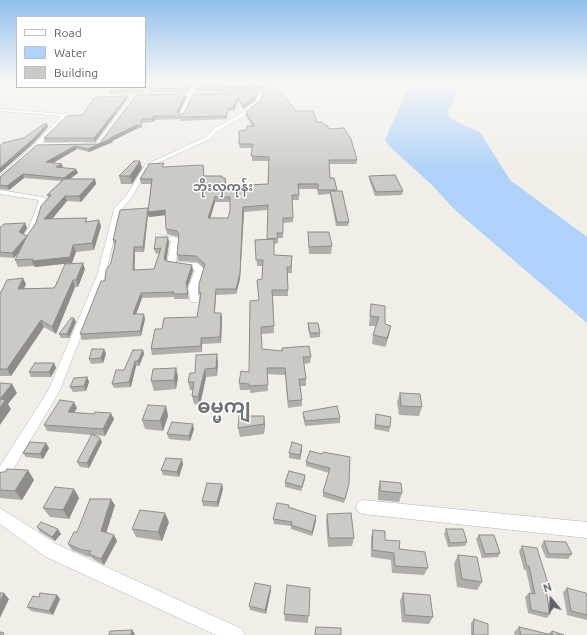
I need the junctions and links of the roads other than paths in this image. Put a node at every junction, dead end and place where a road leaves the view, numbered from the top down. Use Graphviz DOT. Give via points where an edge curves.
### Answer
graph roads {
  1 [pos="34,113"];
  2 [pos="122,113"];
  3 [pos="183,113"];
  4 [pos="245,113"];
  5 [pos="182,116"];
  6 [pos="37,145"];
  7 [pos="0,178"];
  8 [pos="0,192"];
  9 [pos="27,236"];
  10 [pos="159,236"];
  11 [pos="194,300"];
  12 [pos="0,478"];
  13 [pos="362,507"];
  14 [pos="0,515"];
  15 [pos="587,530"];
  16 [pos="236,635"];
  1 -- 6 [label="street" via="65,115"];
  2 -- 6 [label="street" via="98,145"];
  3 -- 5 [label="street"];
  4 -- 12 [label="street" via="215,130 208,138 147,166 118,209 101,276 53,392"];
  6 -- 7 [label="street"];
  8 -- 9 [label="street" via="42,199 33,228"];
  10 -- 11 [label="street" via="175,240 171,264 194,264 200,268 193,289"];
  13 -- 15 [label="street"];
  14 -- 16 [label="street" via="52,551"];
}
